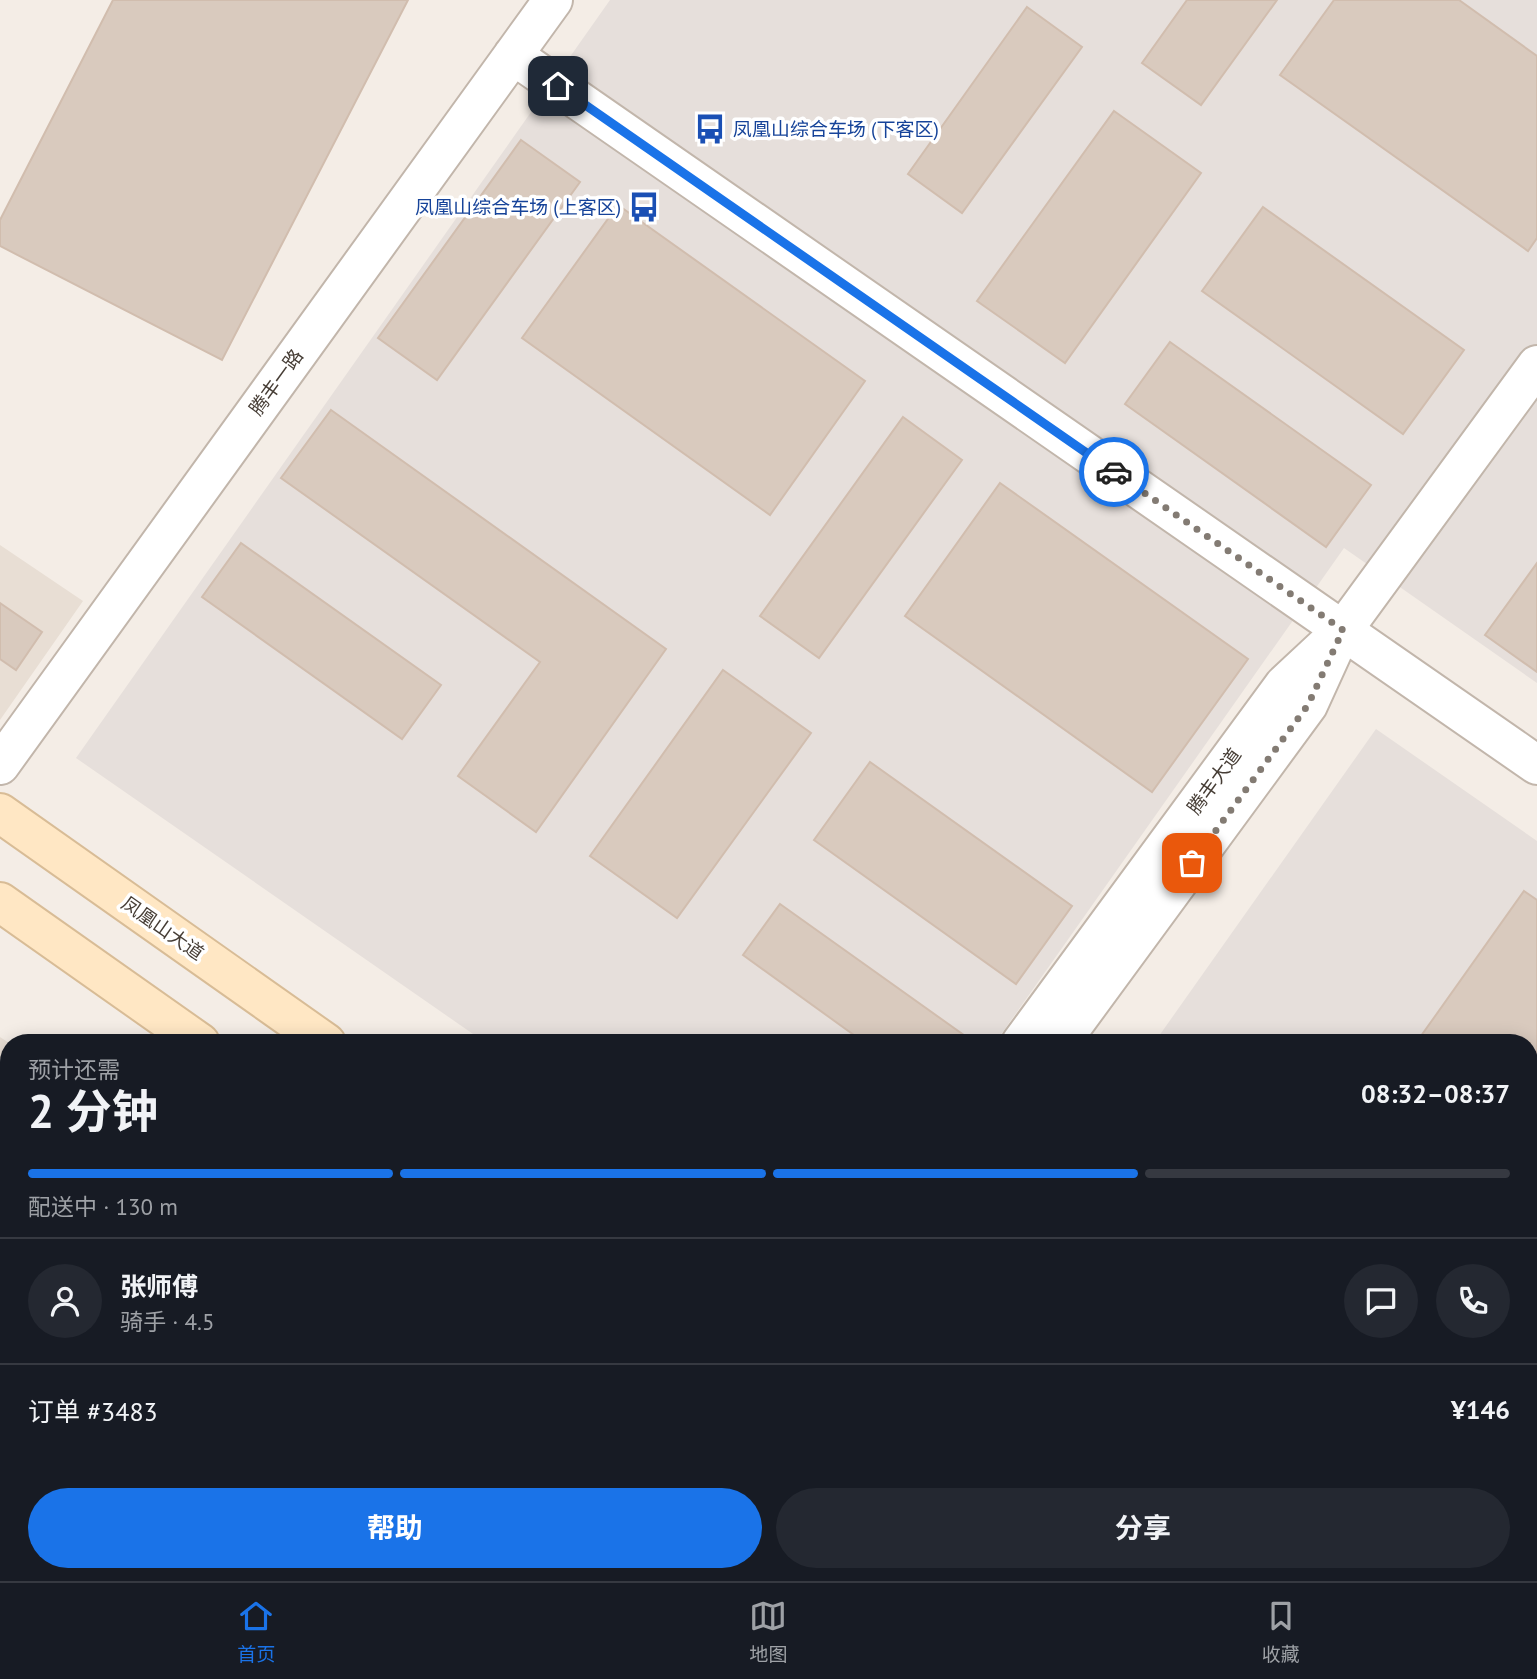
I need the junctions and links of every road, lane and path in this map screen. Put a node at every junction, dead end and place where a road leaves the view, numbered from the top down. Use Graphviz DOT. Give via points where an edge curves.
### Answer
graph roads {
  1 [pos="553,0"];
  2 [pos="513,55"];
  3 [pos="1537,366"];
  4 [pos="1343,630"];
  5 [pos="0,765"];
  6 [pos="1537,765"];
  7 [pos="0,813"];
  8 [pos="0,902"];
  9 [pos="187,1034"];
  10 [pos="313,1034"];
  11 [pos="1028,1034"];
  12 [pos="1067,1034"];
  1 -- 2 [label="street, 腾丰一路"];
  2 -- 4 [label="street"];
  2 -- 5 [label="street, 腾丰一路"];
  3 -- 4 [label="street, 腾丰大道"];
  4 -- 6 [label="street"];
  4 -- 11 [label="street, 腾丰大道" via="1284,685"];
  4 -- 12 [label="street, 腾丰大道" via="1308,705"];
  7 -- 10 [label="main road, 凤凰山大道"];
  8 -- 9 [label="main road"];
}
